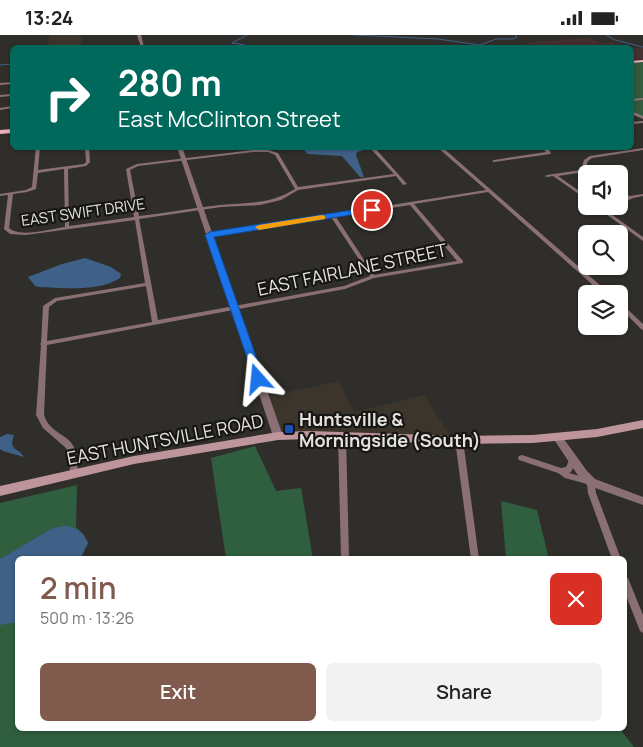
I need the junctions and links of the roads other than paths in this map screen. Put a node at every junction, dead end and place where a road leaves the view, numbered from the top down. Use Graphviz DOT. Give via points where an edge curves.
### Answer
graph roads {
  1 [pos="38,150"];
  2 [pos="87,150"];
  3 [pos="180,150"];
  4 [pos="374,150"];
  5 [pos="442,150"];
  6 [pos="546,150"];
  7 [pos="641,151"];
  8 [pos="183,159"];
  9 [pos="494,161"];
  10 [pos="586,165"];
  11 [pos="66,169"];
  12 [pos="36,172"];
  13 [pos="578,173"];
  14 [pos="397,175"];
  15 [pos="554,175"];
  16 [pos="546,176"];
  17 [pos="405,184"];
  18 [pos="297,189"];
  19 [pos="489,191"];
  20 [pos="578,192"];
  21 [pos="11,193"];
  22 [pos="0,195"];
  23 [pos="643,195"];
  24 [pos="630,198"];
  25 [pos="411,203"];
  26 [pos="201,209"];
  27 [pos="610,215"];
  28 [pos="333,216"];
  29 [pos="136,218"];
  30 [pos="67,229"];
  31 [pos="209,235"];
  32 [pos="643,239"];
  33 [pos="373,277"];
  34 [pos="148,284"];
  35 [pos="597,285"];
  36 [pos="235,308"];
  37 [pos="628,313"];
  38 [pos="155,323"];
  39 [pos="643,328"];
  40 [pos="43,344"];
  41 [pos="643,424"];
  42 [pos="342,435"];
  43 [pos="278,436"];
  44 [pos="558,438"];
  45 [pos="459,439"];
  46 [pos="522,458"];
  47 [pos="573,460"];
  48 [pos="560,471"];
  49 [pos="74,473"];
  50 [pos="591,482"];
  51 [pos="0,491"];
  52 [pos="643,501"];
  53 [pos="345,556"];
  54 [pos="475,556"];
  55 [pos="616,556"];
  56 [pos="627,586"];
  57 [pos="643,628"];
  1 -- 12 [label="street"];
  2 -- 11 [label="street" via="87,164"];
  3 -- 8 [label="street"];
  4 -- 14 [label="street"];
  5 -- 19 [label="street"];
  6 -- 9 [label="street" via="549,153"];
  7 -- 10 [label="street" via="588,158"];
  8 -- 18 [label="street" via="268,151 278,154"];
  8 -- 26 [label="street"];
  8 -- 29 [label="street" via="128,169"];
  11 -- 12 [label="street"];
  11 -- 30 [label="street"];
  12 -- 21 [label="street" via="34,187"];
  13 -- 15 [label="street"];
  14 -- 17 [label="street"];
  14 -- 18 [label="street"];
  15 -- 16 [label="street"];
  15 -- 20 [label="street"];
  18 -- 26 [label="street, EAST SWIFT DRIVE" via="274,201"];
  19 -- 25 [label="street"];
  19 -- 35 [label="street"];
  21 -- 22 [label="street"];
  21 -- 30 [label="street, EAST SWIFT DRIVE" via="6,227 10,232 26,234"];
  23 -- 24 [label="street"];
  25 -- 28 [label="street"];
  25 -- 33 [label="street, EAST FAIRLANE STREET" via="461,262"];
  26 -- 29 [label="street, EAST SWIFT DRIVE"];
  26 -- 31 [label="street"];
  27 -- 32 [label="street"];
  28 -- 31 [label="street"];
  28 -- 33 [label="street"];
  29 -- 30 [label="street, EAST SWIFT DRIVE"];
  29 -- 34 [label="street"];
  31 -- 36 [label="street"];
  33 -- 36 [label="street, EAST FAIRLANE STREET" via="345,287"];
  34 -- 38 [label="street"];
  34 -- 40 [label="street" via="50,303 45,310"];
  36 -- 38 [label="street, EAST FAIRLANE STREET"];
  36 -- 43 [label="street"];
  37 -- 39 [label="street"];
  38 -- 40 [label="street, EAST FAIRLANE STREET"];
  40 -- 49 [label="street" via="42,426 69,446"];
  41 -- 44 [label="main road, EAST HUNTSVILLE ROAD"];
  42 -- 43 [label="main road, EAST HUNTSVILLE ROAD"];
  42 -- 45 [label="main road, EAST HUNTSVILLE ROAD"];
  42 -- 53 [label="street"];
  43 -- 49 [label="main road, EAST HUNTSVILLE ROAD"];
  44 -- 45 [label="main road, EAST HUNTSVILLE ROAD"];
  44 -- 47 [label="street"];
  45 -- 54 [label="street"];
  46 -- 48 [label="street"];
  47 -- 48 [label="street" via="568,470"];
  47 -- 50 [label="street"];
  48 -- 50 [label="street"];
  49 -- 51 [label="main road, EAST HUNTSVILLE ROAD"];
  50 -- 52 [label="street"];
  50 -- 55 [label="street" via="592,493"];
  56 -- 57 [label="street"];
}
